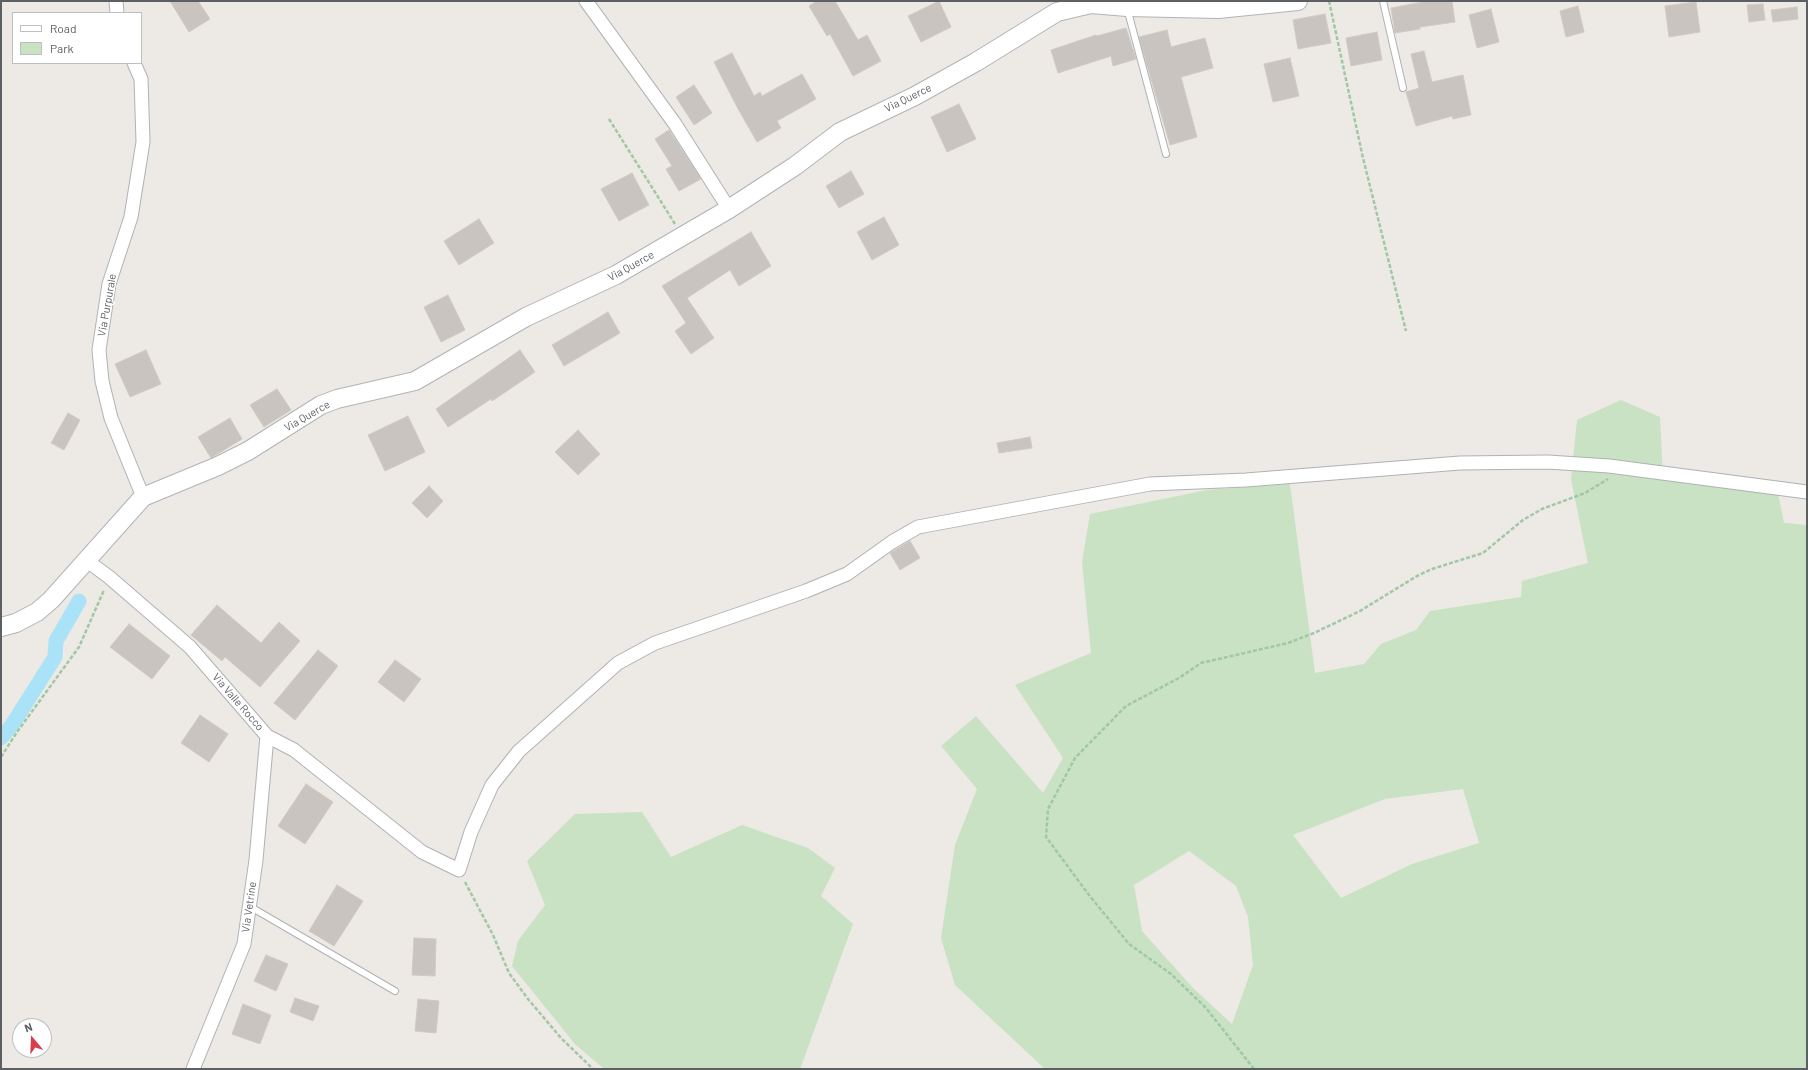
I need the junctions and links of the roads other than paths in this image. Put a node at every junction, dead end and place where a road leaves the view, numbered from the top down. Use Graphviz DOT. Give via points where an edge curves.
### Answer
graph roads {
  1 [pos="116,1"];
  2 [pos="586,1"];
  3 [pos="1298,1"];
  4 [pos="1383,1"];
  5 [pos="1054,6"];
  6 [pos="1127,7"];
  7 [pos="117,12"];
  8 [pos="134,64"];
  9 [pos="1403,88"];
  10 [pos="1166,154"];
  11 [pos="729,209"];
  12 [pos="1807,492"];
  13 [pos="143,497"];
  14 [pos="86,560"];
  15 [pos="1,627"];
  16 [pos="267,736"];
  17 [pos="249,906"];
  18 [pos="395,991"];
  19 [pos="193,1069"];
  1 -- 7 [label="street"];
  2 -- 11 [label="street" via="675,124"];
  3 -- 6 [label="street, Via Querce" via="1218,9"];
  4 -- 9 [label="lane"];
  5 -- 6 [label="street, Via Querce" via="1092,4"];
  5 -- 11 [label="street, Via Querce" via="976,62 915,96 840,132 795,166"];
  6 -- 10 [label="lane"];
  8 -- 13 [label="street, Via Purpurale" via="141,79 144,142 131,217 109,284 99,350 102,381 111,418"];
  11 -- 13 [label="street, Via Querce" via="616,276 526,316 415,381 321,405 248,451"];
  12 -- 16 [label="street, Via Valle Rocco" via="1623,468 1548,462 1460,463 1246,480 1150,484 918,527 847,574 806,591 655,643 618,663 518,751 492,785 471,832 459,870 422,852 294,750"];
  13 -- 14 [label="street, Via Querce"];
  14 -- 15 [label="street, Via Querce" via="37,612"];
  14 -- 16 [label="street, Via Valle Rocco" via="109,576 190,648"];
  16 -- 17 [label="street, Via Vetrine" via="256,860"];
  17 -- 18 [label="lane"];
  17 -- 19 [label="street, Via Vetrine" via="244,944"];
}
